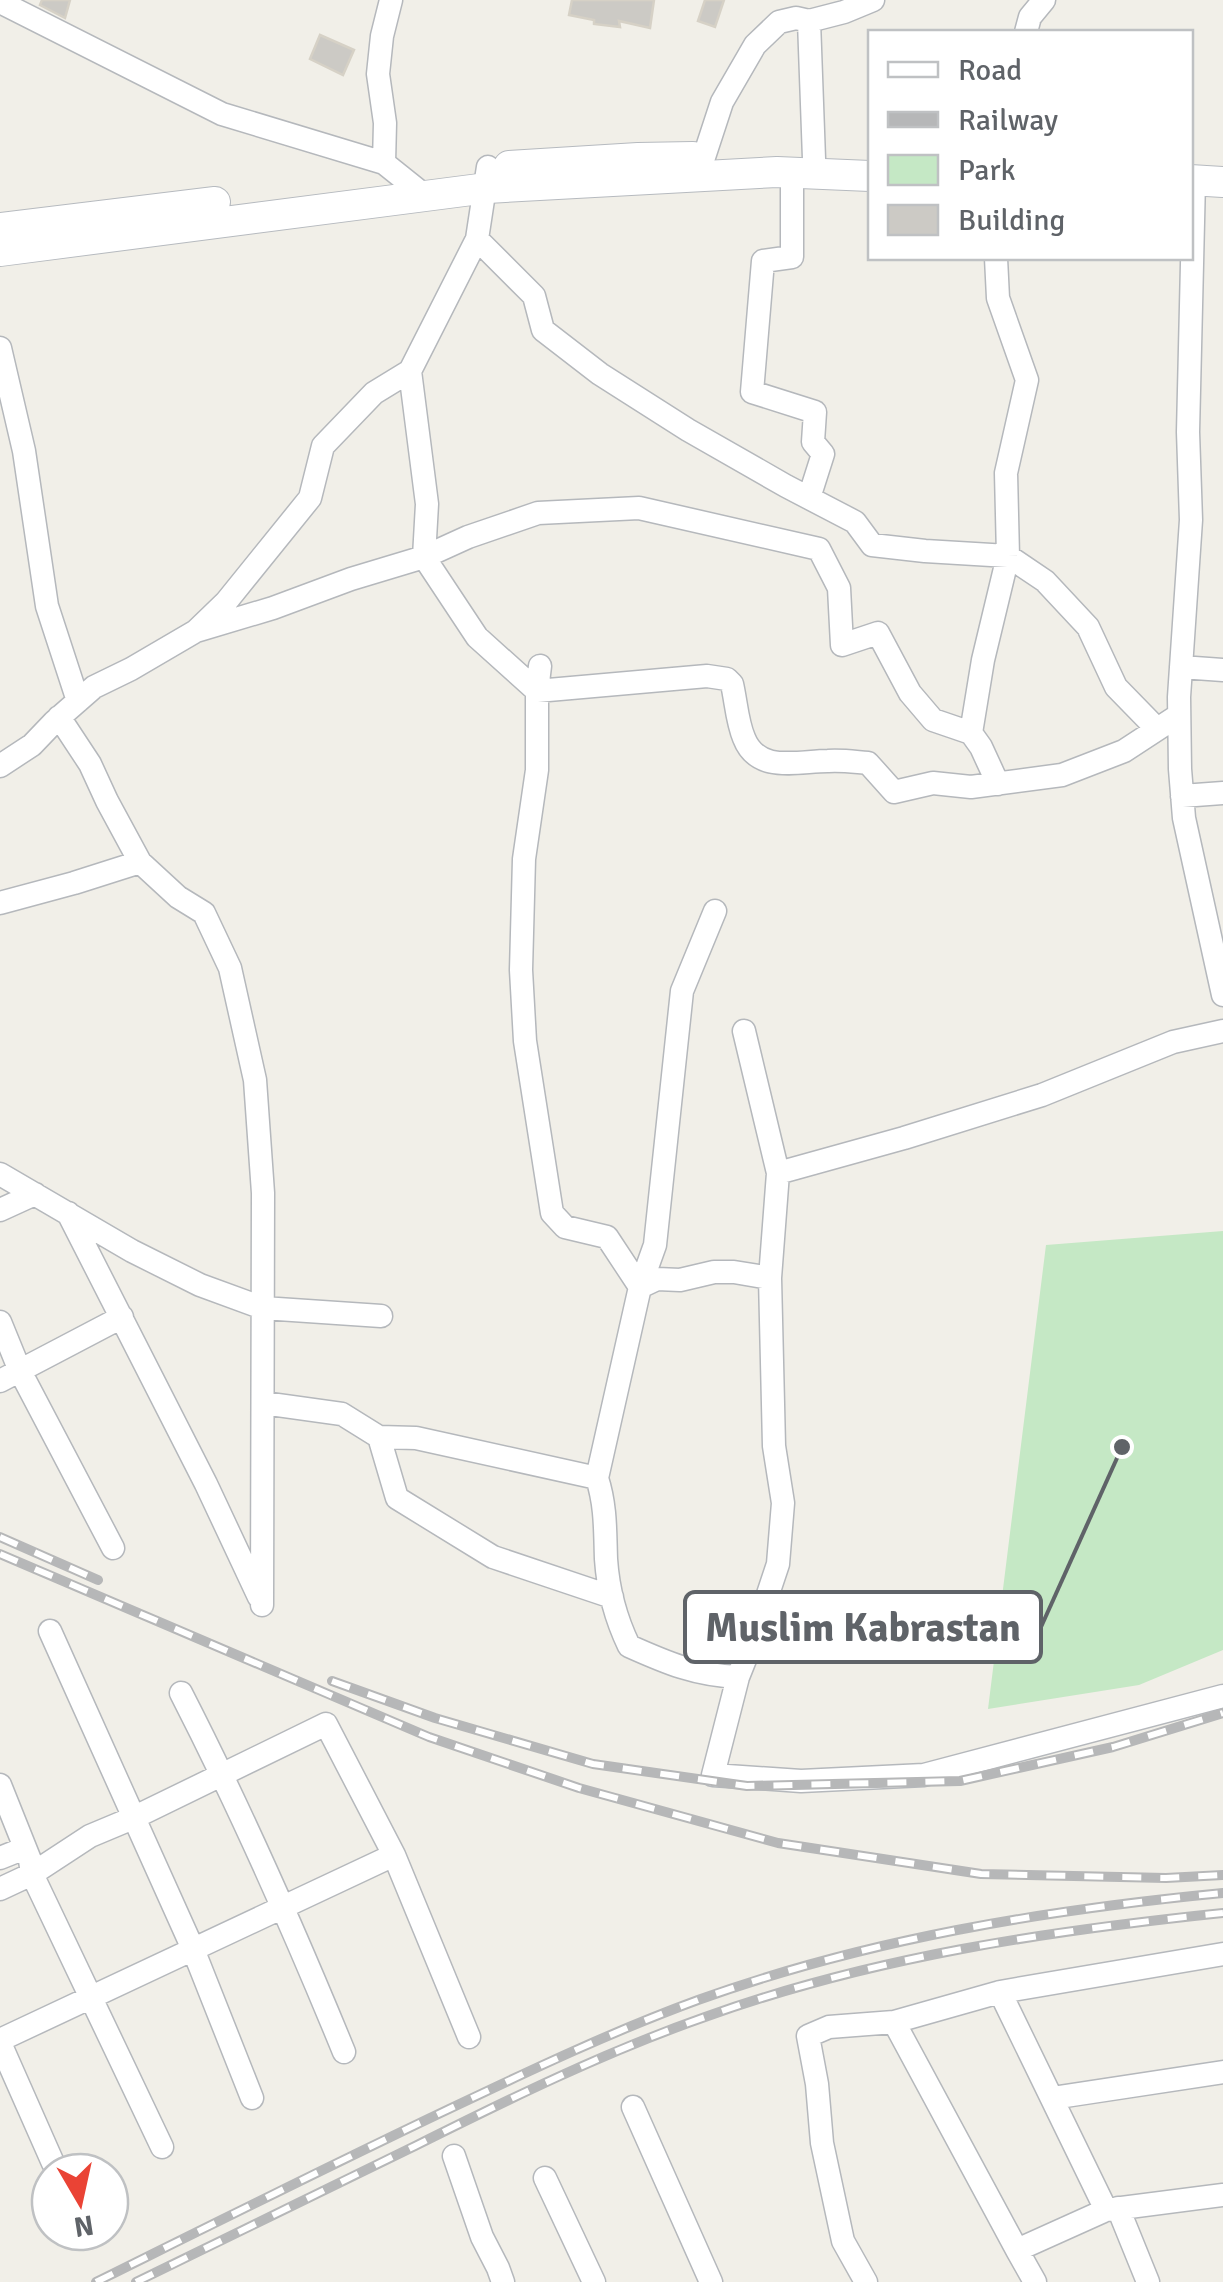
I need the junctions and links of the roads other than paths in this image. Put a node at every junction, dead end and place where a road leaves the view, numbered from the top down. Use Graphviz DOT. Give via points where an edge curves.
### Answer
graph roads {
  1 [pos="391,0"];
  2 [pos="873,0"];
  3 [pos="1044,0"];
  4 [pos="0,2"];
  5 [pos="809,21"];
  6 [pos="1027,30"];
  7 [pos="704,157"];
  8 [pos="868,162"];
  9 [pos="803,166"];
  10 [pos="868,176"];
  11 [pos="488,178"];
  12 [pos="404,179"];
  13 [pos="1203,188"];
  14 [pos="0,228"];
  15 [pos="477,239"];
  16 [pos="0,251"];
  17 [pos="996,260"];
  18 [pos="0,348"];
  19 [pos="410,371"];
  20 [pos="809,498"];
  21 [pos="1008,556"];
  22 [pos="424,557"];
  23 [pos="196,631"];
  24 [pos="540,666"];
  25 [pos="1180,667"];
  26 [pos="1223,670"];
  27 [pos="537,691"];
  28 [pos="78,700"];
  29 [pos="1179,715"];
  30 [pos="59,717"];
  31 [pos="1157,730"];
  32 [pos="971,734"];
  33 [pos="0,766"];
  34 [pos="998,784"];
  35 [pos="1223,793"];
  36 [pos="1182,796"];
  37 [pos="140,862"];
  38 [pos="0,903"];
  39 [pos="715,911"];
  40 [pos="1223,995"];
  41 [pos="744,1031"];
  42 [pos="1223,1031"];
  43 [pos="778,1173"];
  44 [pos="0,1174"];
  45 [pos="35,1194"];
  46 [pos="0,1210"];
  47 [pos="68,1213"];
  48 [pos="770,1278"];
  49 [pos="640,1287"];
  50 [pos="263,1308"];
  51 [pos="381,1316"];
  52 [pos="122,1318"];
  53 [pos="0,1322"];
  54 [pos="10,1376"];
  55 [pos="262,1402"];
  56 [pos="379,1437"];
  57 [pos="597,1478"];
  58 [pos="113,1548"];
  59 [pos="612,1597"];
  60 [pos="50,1631"];
  61 [pos="738,1677"];
  62 [pos="181,1693"];
  63 [pos="1223,1696"];
  64 [pos="222,1774"];
  65 [pos="0,1785"];
  66 [pos="134,1818"];
  67 [pos="394,1856"];
  68 [pos="0,1858"];
  69 [pos="29,1860"];
  70 [pos="0,1874"];
  71 [pos="0,1889"];
  72 [pos="284,1907"];
  73 [pos="193,1949"];
  74 [pos="1223,1954"];
  75 [pos="1000,1992"];
  76 [pos="90,1998"];
  77 [pos="894,2022"];
  78 [pos="468,2037"];
  79 [pos="0,2041"];
  80 [pos="344,2052"];
  81 [pos="1223,2072"];
  82 [pos="252,2098"];
  83 [pos="1052,2098"];
  84 [pos="633,2107"];
  85 [pos="162,2147"];
  86 [pos="48,2152"];
  87 [pos="454,2156"];
  88 [pos="545,2178"];
  89 [pos="1223,2195"];
  90 [pos="1112,2209"];
  91 [pos="1017,2250"];
  92 [pos="503,2282"];
  93 [pos="594,2282"];
  94 [pos="711,2282"];
  95 [pos="866,2282"];
  96 [pos="1035,2282"];
  97 [pos="1148,2282"];
  1 -- 12 [label="street" via="378,74"];
  2 -- 5 [label="street"];
  3 -- 6 [label="street"];
  4 -- 12 [label="street" via="222,114"];
  5 -- 7 [label="street" via="779,22 755,44 722,102"];
  5 -- 9 [label="street"];
  7 -- 9 [label="main road" via="763,156"];
  7 -- 11 [label="main road" via="638,158"];
  8 -- 9 [label="main road"];
  9 -- 10 [label="main road"];
  9 -- 11 [label="main road"];
  9 -- 20 [label="street" via="792,257 763,262 752,392 816,412 814,442 824,454"];
  11 -- 12 [label="main road"];
  11 -- 15 [label="street"];
  12 -- 14 [label="main road"];
  12 -- 16 [label="main road"];
  13 -- 25 [label="street"];
  15 -- 19 [label="street"];
  15 -- 20 [label="street" via="534,296 543,330 557,341 688,430"];
  17 -- 21 [label="street" via="998,298 1027,380 1006,473"];
  18 -- 28 [label="street" via="24,451 47,606"];
  19 -- 22 [label="street" via="427,504"];
  19 -- 23 [label="street" via="374,393 323,446 310,498"];
  20 -- 21 [label="street" via="855,522 872,545"];
  21 -- 31 [label="street" via="1045,581 1088,626 1116,686"];
  21 -- 32 [label="street"];
  22 -- 23 [label="street"];
  22 -- 27 [label="street" via="477,637"];
  22 -- 32 [label="street" via="538,513 639,508 819,549 839,588 842,646 878,633 910,693 933,720"];
  23 -- 28 [label="street"];
  24 -- 27 [label="street"];
  25 -- 26 [label="street"];
  25 -- 29 [label="street"];
  27 -- 34 [label="street" via="707,676 732,684 742,736 761,760 868,763 894,792 933,783"];
  27 -- 49 [label="street" via="520,970 542,1164 552,1213 566,1227 607,1237"];
  28 -- 30 [label="street"];
  29 -- 31 [label="street"];
  29 -- 36 [label="street"];
  30 -- 33 [label="street" via="32,746"];
  30 -- 37 [label="street"];
  31 -- 34 [label="street" via="1124,752 1062,776"];
  32 -- 34 [label="street"];
  35 -- 36 [label="street"];
  36 -- 40 [label="street"];
  37 -- 38 [label="street"];
  37 -- 50 [label="street" via="204,913 230,968 254,1080 264,1193"];
  39 -- 49 [label="street" via="682,991 654,1245"];
  41 -- 43 [label="street"];
  42 -- 43 [label="street" via="1173,1042 1042,1095"];
  43 -- 48 [label="street"];
  44 -- 45 [label="street"];
  45 -- 46 [label="street"];
  45 -- 47 [label="street"];
  47 -- 50 [label="street" via="200,1285"];
  47 -- 52 [label="street"];
  48 -- 49 [label="street" via="714,1272"];
  48 -- 61 [label="street" via="781,1534 778,1564"];
  49 -- 57 [label="street"];
  50 -- 51 [label="street"];
  50 -- 55 [label="street"];
  52 -- 54 [label="street"];
  52 -- 55 [label="street" via="262,1605"];
  53 -- 54 [label="street"];
  54 -- 58 [label="street"];
  55 -- 56 [label="street" via="342,1414"];
  56 -- 57 [label="street" via="416,1438"];
  56 -- 59 [label="street" via="398,1498 493,1557"];
  57 -- 59 [label="street"];
  59 -- 61 [label="street" via="629,1646 707,1675"];
  60 -- 66 [label="street"];
  61 -- 63 [label="street" via="713,1775 924,1775"];
  62 -- 64 [label="street"];
  64 -- 66 [label="street"];
  64 -- 67 [label="street" via="326,1724"];
  64 -- 72 [label="street"];
  65 -- 69 [label="street"];
  66 -- 69 [label="street"];
  66 -- 73 [label="street"];
  67 -- 72 [label="street"];
  67 -- 78 [label="street"];
  68 -- 69 [label="street"];
  69 -- 70 [label="street"];
  69 -- 71 [label="street"];
  69 -- 76 [label="street"];
  72 -- 73 [label="street"];
  72 -- 80 [label="street"];
  73 -- 76 [label="street"];
  73 -- 82 [label="street"];
  74 -- 75 [label="street"];
  75 -- 77 [label="street"];
  75 -- 83 [label="street"];
  76 -- 79 [label="street"];
  76 -- 85 [label="street"];
  77 -- 91 [label="street"];
  77 -- 95 [label="street" via="828,2027 808,2036 843,2241"];
  79 -- 86 [label="street"];
  81 -- 83 [label="street"];
  83 -- 90 [label="street"];
  84 -- 94 [label="street"];
  87 -- 92 [label="street"];
  88 -- 93 [label="street"];
  89 -- 90 [label="street"];
  90 -- 91 [label="street"];
  90 -- 97 [label="street"];
  91 -- 96 [label="street"];
}
